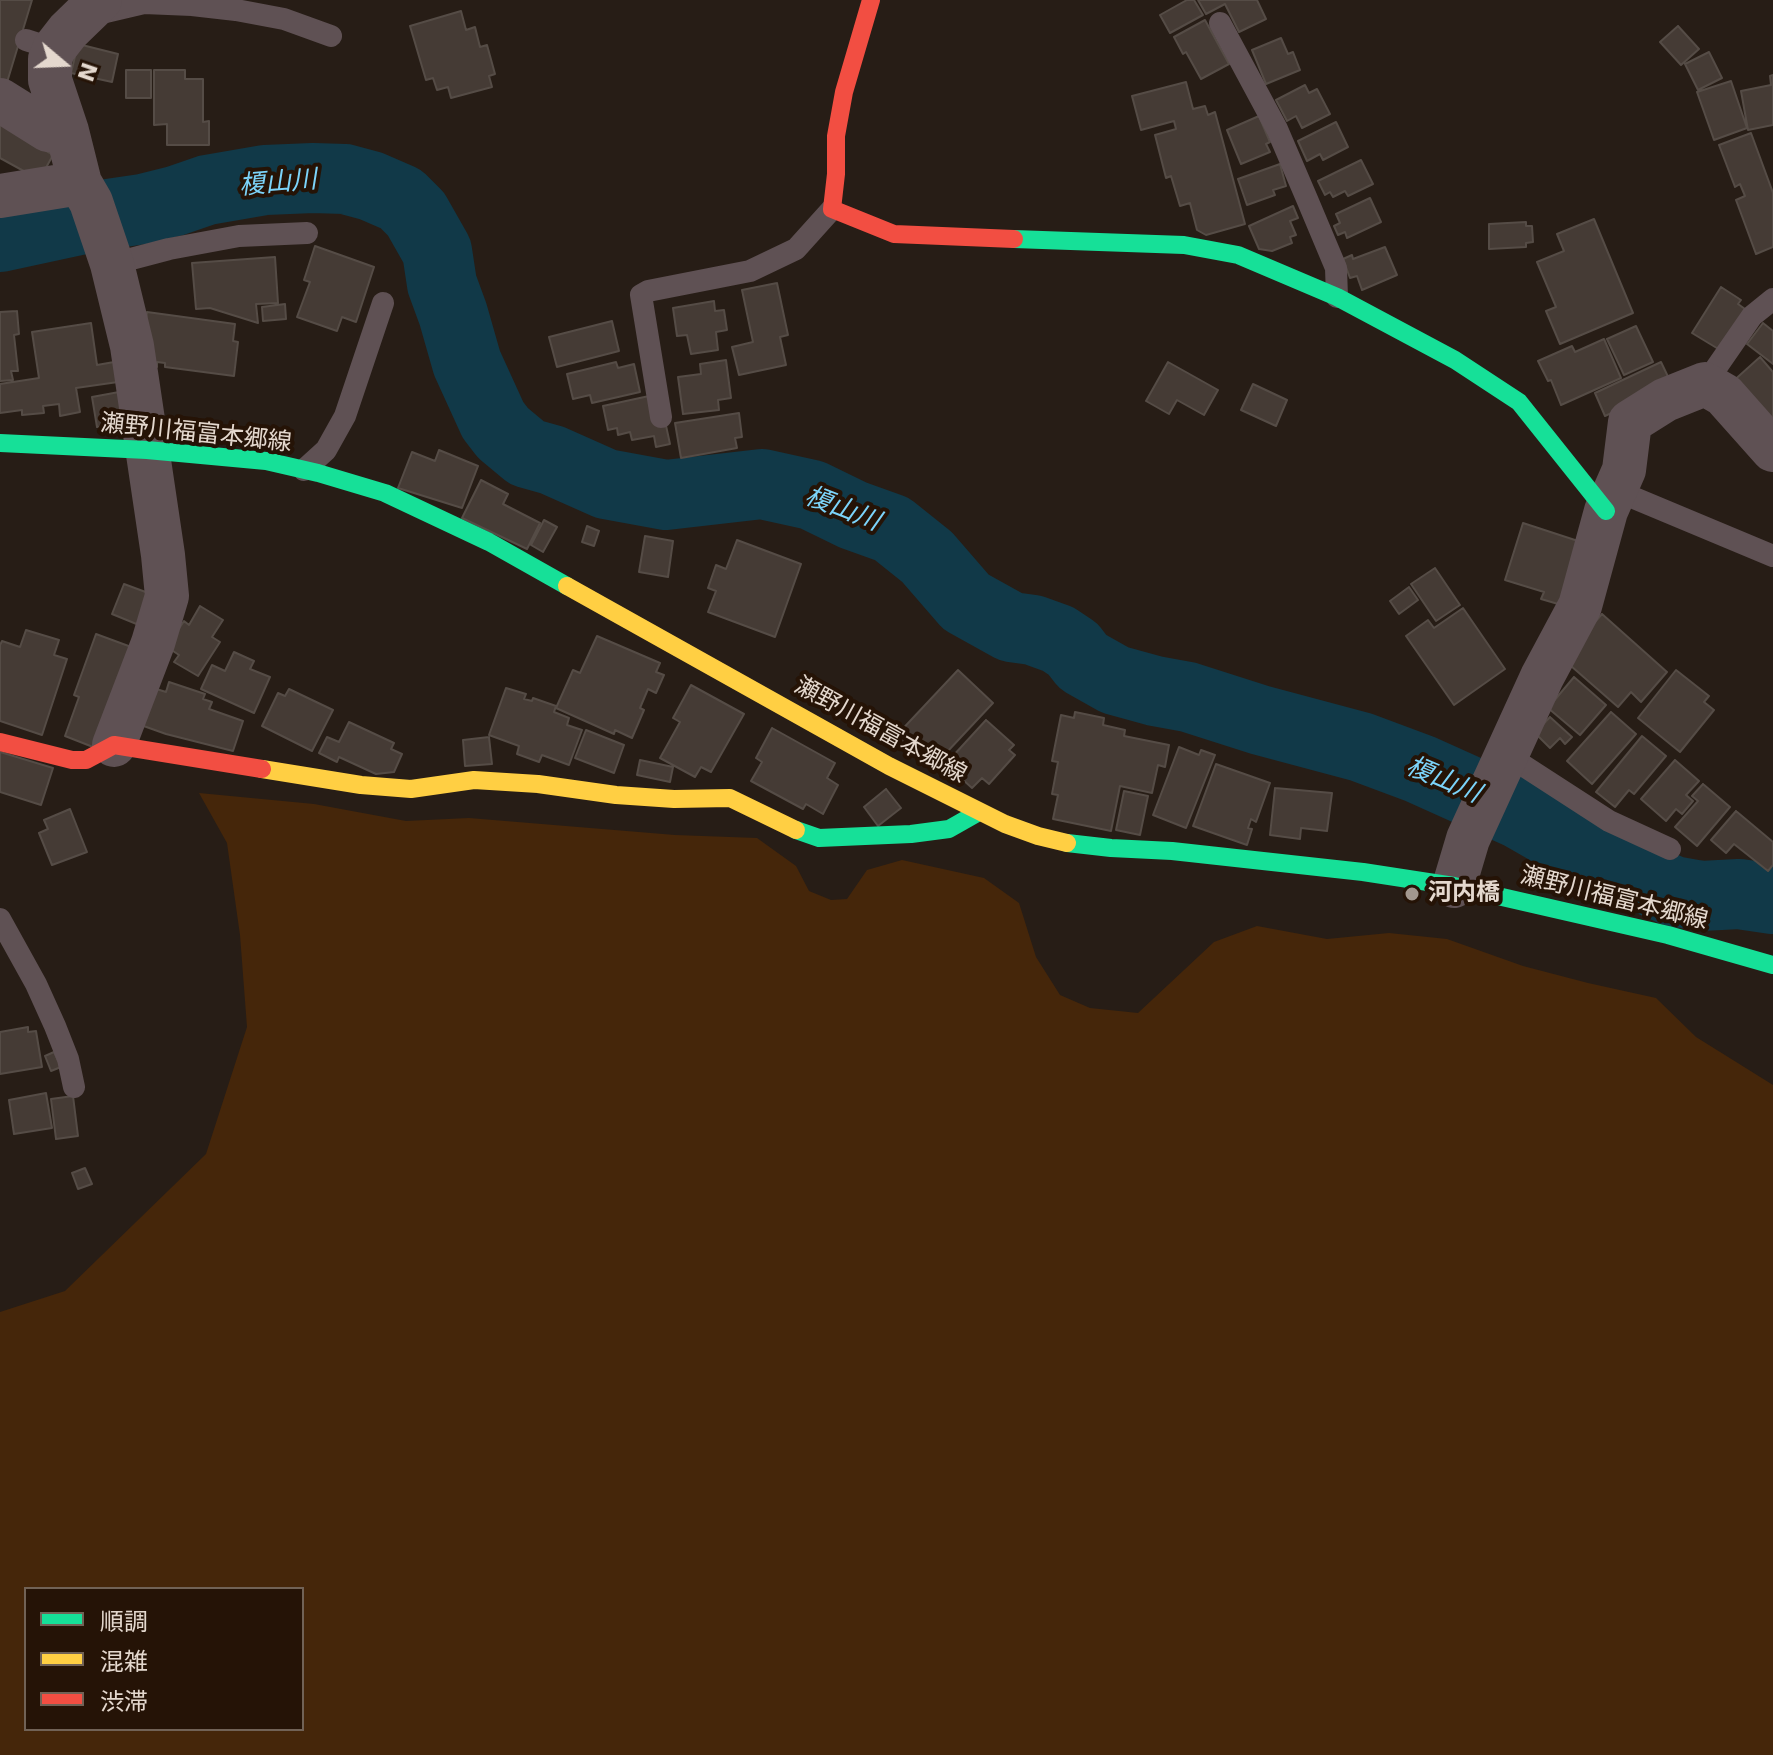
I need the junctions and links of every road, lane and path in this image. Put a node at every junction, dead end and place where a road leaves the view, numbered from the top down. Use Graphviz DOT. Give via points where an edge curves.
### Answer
graph roads {
  1 [pos="871,0"];
  2 [pos="92,8"];
  3 [pos="1220,23"];
  4 [pos="331,36"];
  5 [pos="0,100"];
  6 [pos="63,123"];
  7 [pos="86,192"];
  8 [pos="0,196"];
  9 [pos="832,209"];
  10 [pos="307,233"];
  11 [pos="109,257"];
  12 [pos="1337,297"];
  13 [pos="1773,299"];
  14 [pos="383,303"];
  15 [pos="1705,384"];
  16 [pos="661,417"];
  17 [pos="0,443"];
  18 [pos="29,444"];
  19 [pos="147,450"];
  20 [pos="1773,450"];
  21 [pos="0,457"];
  22 [pos="304,470"];
  23 [pos="1611,500"];
  24 [pos="1773,556"];
  25 [pos="0,742"];
  26 [pos="114,745"];
  27 [pos="1503,763"];
  28 [pos="979,812"];
  29 [pos="1670,849"];
  30 [pos="1454,886"];
  31 [pos="0,919"];
  32 [pos="1773,965"];
  33 [pos="74,1087"];
  1 -- 9 [label="street" via="844,92"];
  2 -- 4 [label="lane" via="144,3 236,10"];
  2 -- 6 [label="street" via="68,31 40,44 50,59 50,80"];
  3 -- 12 [label="lane" via="1277,129 1307,199 1336,268"];
  5 -- 6 [label="street" via="48,130"];
  6 -- 7 [label="street"];
  7 -- 8 [label="street"];
  7 -- 11 [label="street"];
  9 -- 12 [label="street" via="894,234 1184,245 1238,255"];
  9 -- 16 [label="lane" via="796,249 750,271 641,295"];
  10 -- 11 [label="lane" via="239,236"];
  11 -- 19 [label="street" via="132,346"];
  12 -- 23 [label="street" via="1455,360 1519,402"];
  13 -- 15 [label="lane" via="1752,316"];
  14 -- 22 [label="lane" via="345,416 326,450"];
  15 -- 20 [label="street" via="1724,395"];
  15 -- 23 [label="street" via="1630,422 1624,470"];
  17 -- 18 [label="street, 瀬野川福富本郷線"];
  18 -- 19 [label="street, 瀬野川福富本郷線"];
  18 -- 21 [label="lane"];
  19 -- 22 [label="street, 瀬野川福富本郷線" via="266,461"];
  19 -- 26 [label="street" via="167,596"];
  22 -- 28 [label="street, 瀬野川福富本郷線" via="385,493 489,542"];
  23 -- 24 [label="lane"];
  23 -- 27 [label="street" via="1580,606"];
  25 -- 26 [label="street" via="72,760 86,760"];
  26 -- 28 [label="street" via="361,785 411,789 474,780 616,795 730,798 819,838 949,829"];
  27 -- 29 [label="lane"];
  27 -- 30 [label="street" via="1468,839"];
  28 -- 30 [label="street, 瀬野川福富本郷線" via="1062,842"];
  30 -- 32 [label="street, 瀬野川福富本郷線"];
  31 -- 33 [label="lane" via="55,1026"];
}
